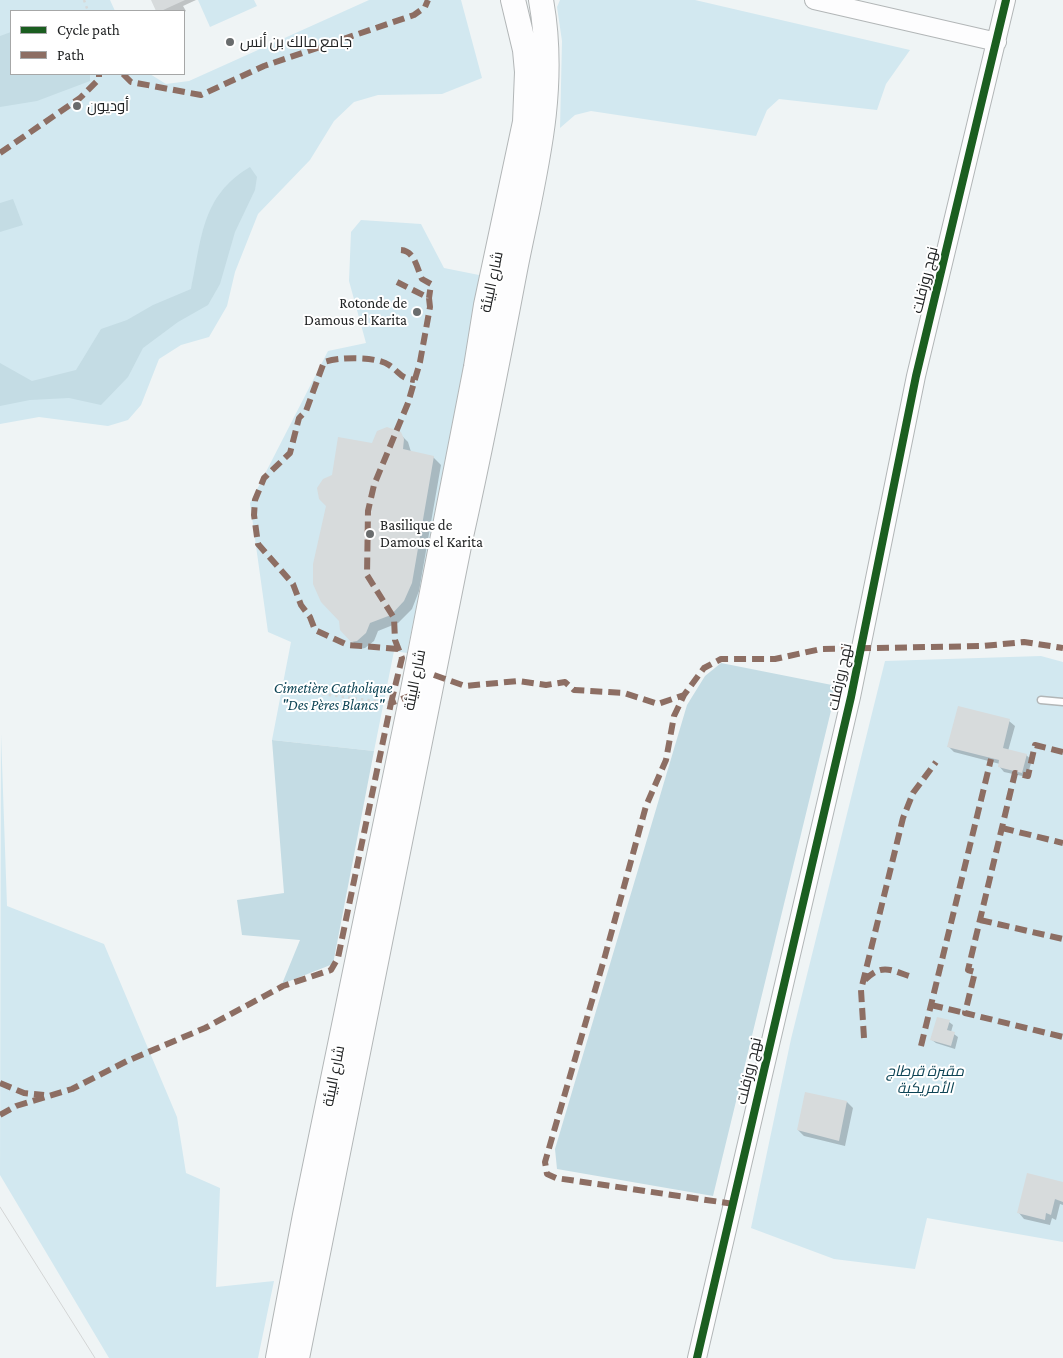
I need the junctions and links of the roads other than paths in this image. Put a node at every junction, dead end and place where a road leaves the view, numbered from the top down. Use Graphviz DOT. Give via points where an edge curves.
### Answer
graph roads {
  1 [pos="513,0"];
  2 [pos="814,0"];
  3 [pos="1006,0"];
  4 [pos="541,1"];
  5 [pos="997,42"];
  6 [pos="1041,700"];
  7 [pos="1063,702"];
  8 [pos="278,1358"];
  9 [pos="297,1358"];
  10 [pos="697,1358"];
  1 -- 8 [label="highway, شارع البيئة" via="525,50 525,122"];
  2 -- 5 [label="street"];
  3 -- 5 [label="street, نهج روزفلت"];
  4 -- 9 [label="highway, شارع البيئة" via="548,53 545,119"];
  5 -- 10 [label="street, نهج روزفلت" via="916,376 850,697"];
  6 -- 7 [label="lane"];
}
